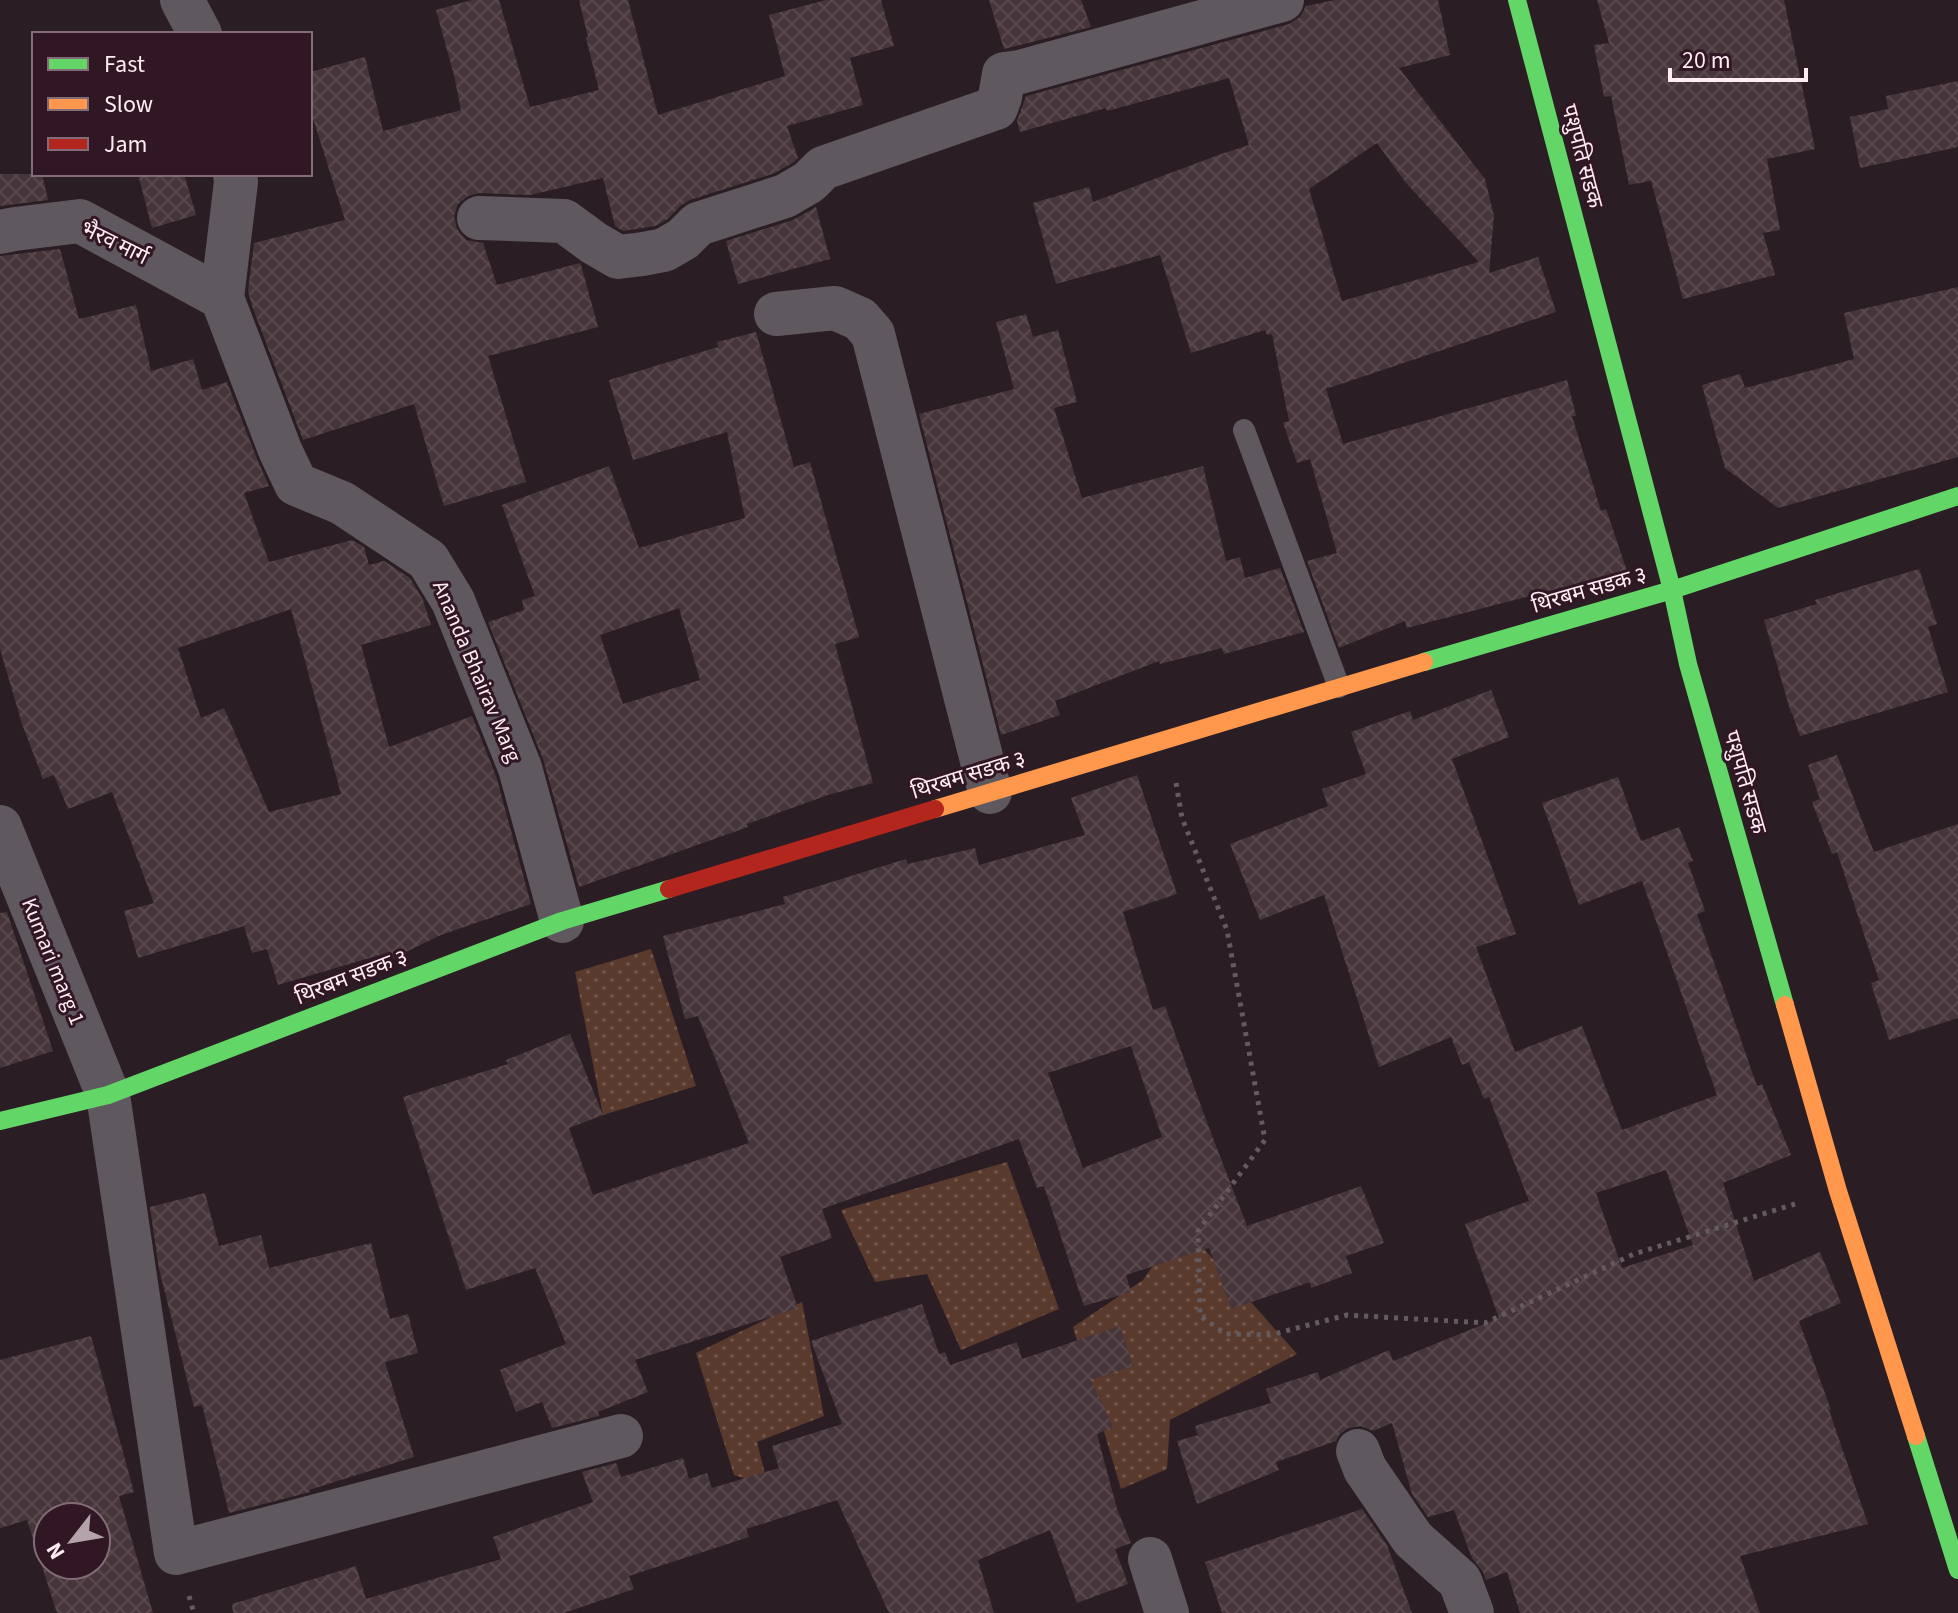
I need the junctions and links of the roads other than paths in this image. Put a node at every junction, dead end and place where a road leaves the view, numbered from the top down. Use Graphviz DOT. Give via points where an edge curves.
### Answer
graph roads {
  1 [pos="182,0"];
  2 [pos="1282,0"];
  3 [pos="1517,0"];
  4 [pos="199,32"];
  5 [pos="235,176"];
  6 [pos="479,218"];
  7 [pos="0,232"];
  8 [pos="222,298"];
  9 [pos="776,314"];
  10 [pos="1244,430"];
  11 [pos="1958,496"];
  12 [pos="1672,590"];
  13 [pos="1339,687"];
  14 [pos="990,792"];
  15 [pos="0,827"];
  16 [pos="562,921"];
  17 [pos="108,1095"];
  18 [pos="0,1121"];
  19 [pos="621,1436"];
  20 [pos="1358,1451"];
  21 [pos="1150,1559"];
  22 [pos="1958,1570"];
  23 [pos="1167,1613"];
  24 [pos="1472,1613"];
  1 -- 4 [label="street"];
  2 -- 6 [label="street" via="1004,74 996,108 823,168 785,196 698,224 664,250 618,257 564,221"];
  3 -- 12 [label="main road, पशुपति सडक"];
  5 -- 8 [label="street, Ananda Bhairav Marg"];
  7 -- 8 [label="street, भैरव मार्ग" via="80,221"];
  8 -- 16 [label="street, Ananda Bhairav Marg" via="296,484 342,503 428,560 453,601 520,768"];
  9 -- 14 [label="street" via="835,308 860,319 873,334"];
  10 -- 13 [label="lane"];
  11 -- 12 [label="main road, थिरबम सडक ३"];
  12 -- 13 [label="main road, थिरबम सडक ३"];
  12 -- 22 [label="main road, पशुपति सडक" via="1688,664 1838,1191"];
  13 -- 14 [label="main road, थिरबम सडक ३"];
  14 -- 16 [label="main road, थिरबम सडक ३"];
  15 -- 17 [label="street, Kumari marg 1"];
  16 -- 17 [label="main road, थिरबम सडक ३"];
  17 -- 18 [label="main road, थिरबम सडक ३"];
  17 -- 19 [label="street, Kumari marg 1" via="176,1553"];
  20 -- 24 [label="street" via="1413,1539 1460,1581"];
  21 -- 23 [label="street"];
}
